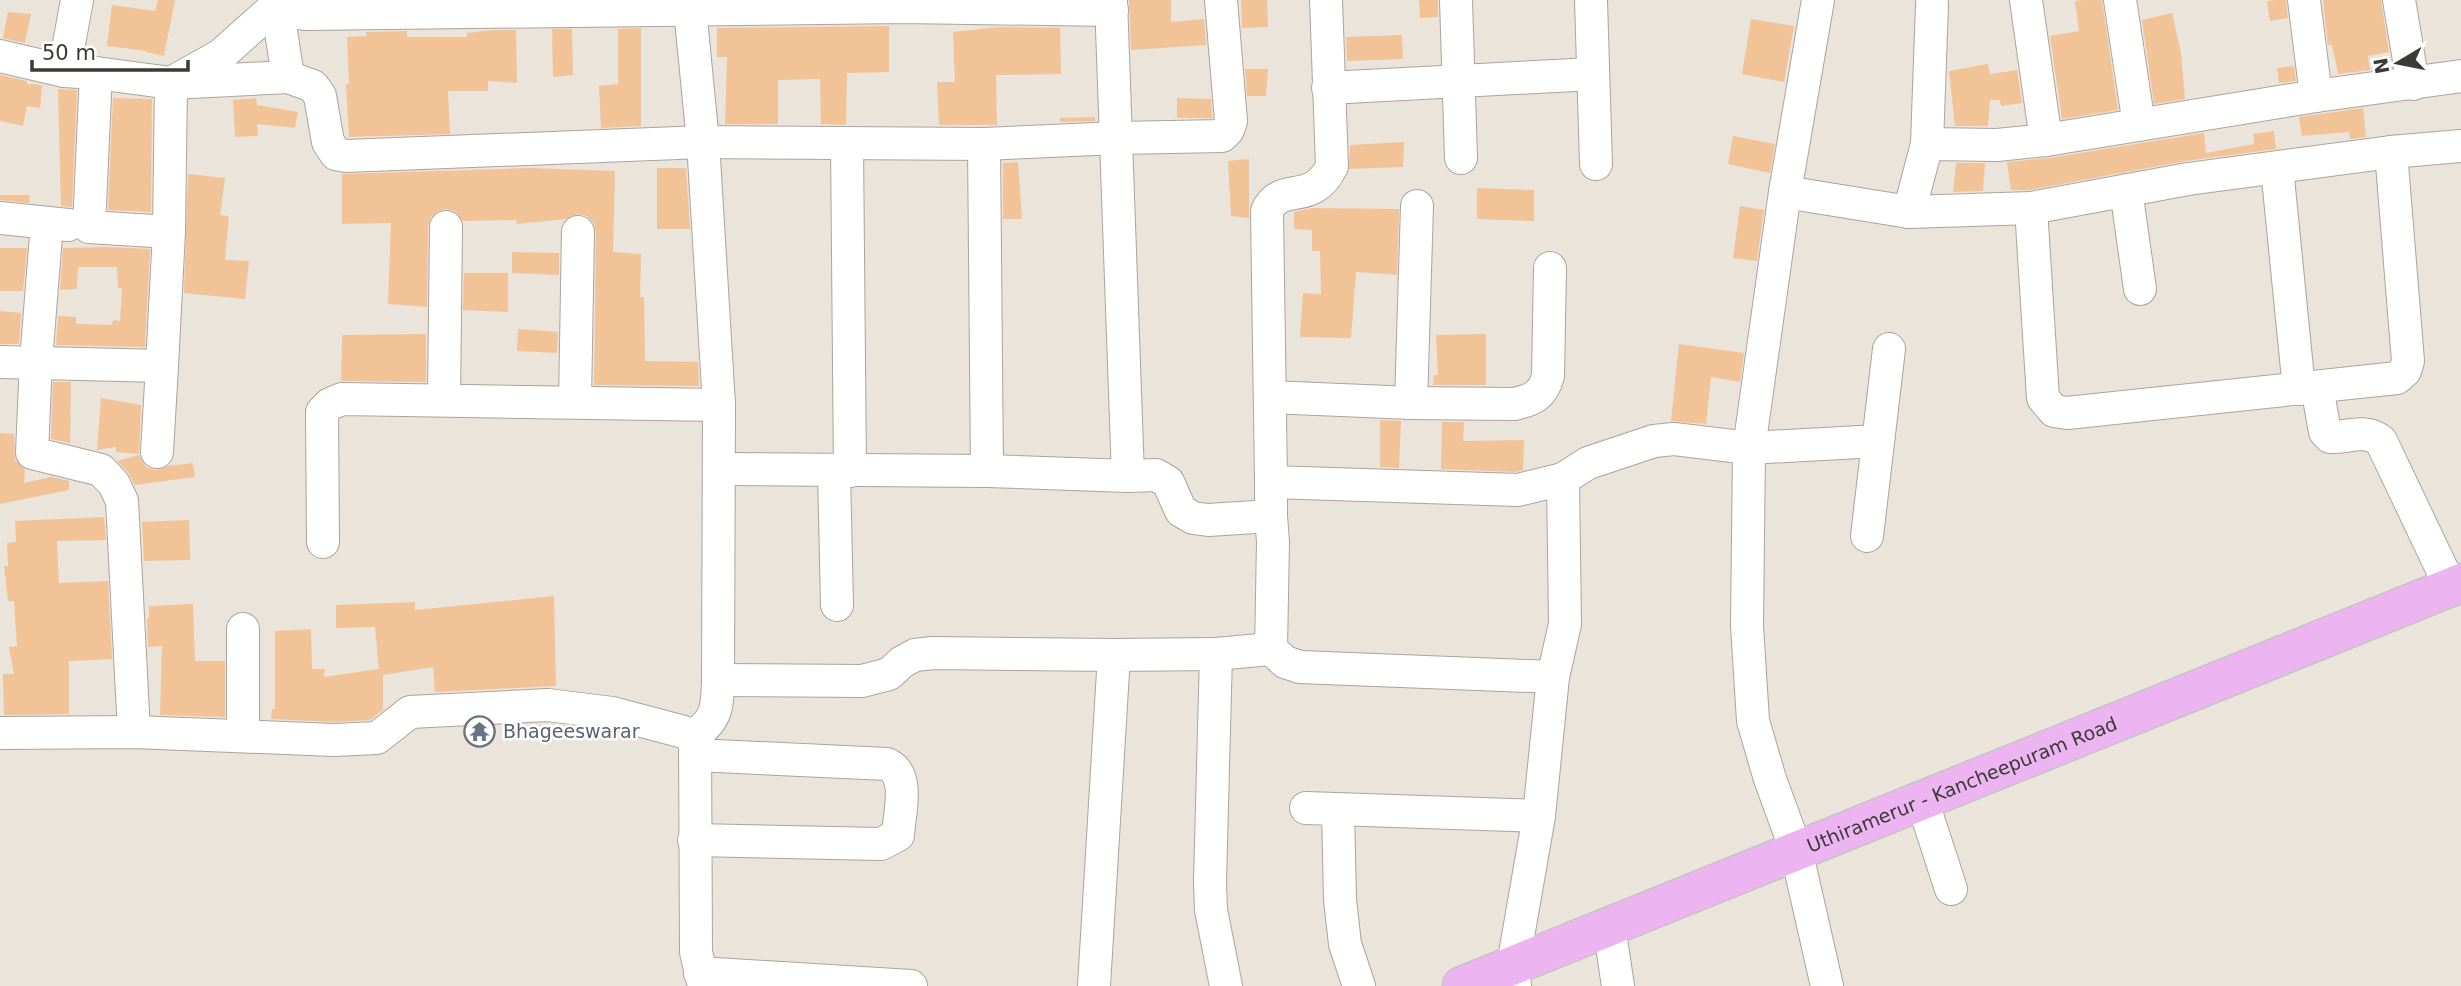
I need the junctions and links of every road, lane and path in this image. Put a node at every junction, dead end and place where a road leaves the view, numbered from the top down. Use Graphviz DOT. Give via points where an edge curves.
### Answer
graph roads {
  1 [pos="77,0"];
  2 [pos="1221,0"];
  3 [pos="1326,0"];
  4 [pos="1456,0"];
  5 [pos="1591,0"];
  6 [pos="1818,0"];
  7 [pos="2026,0"];
  8 [pos="2120,0"];
  9 [pos="2304,0"];
  10 [pos="2399,0"];
  11 [pos="278,2"];
  12 [pos="1932,4"];
  13 [pos="1112,5"];
  14 [pos="690,9"];
  15 [pos="0,56"];
  16 [pos="64,71"];
  17 [pos="96,73"];
  18 [pos="1593,74"];
  19 [pos="2461,76"];
  20 [pos="288,77"];
  21 [pos="1459,81"];
  22 [pos="171,83"];
  23 [pos="2413,84"];
  24 [pos="1328,88"];
  25 [pos="2316,96"];
  26 [pos="2139,125"];
  27 [pos="1118,138"];
  28 [pos="2046,140"];
  29 [pos="703,142"];
  30 [pos="847,144"];
  31 [pos="984,144"];
  32 [pos="1927,144"];
  33 [pos="2461,146"];
  34 [pos="2391,152"];
  35 [pos="1461,158"];
  36 [pos="1596,164"];
  37 [pos="2277,167"];
  38 [pos="2126,190"];
  39 [pos="1785,192"];
  40 [pos="1418,206"];
  41 [pos="2031,208"];
  42 [pos="1909,212"];
  43 [pos="0,218"];
  44 [pos="47,223"];
  45 [pos="89,227"];
  46 [pos="446,227"];
  47 [pos="169,232"];
  48 [pos="578,232"];
  49 [pos="1550,268"];
  50 [pos="2140,289"];
  51 [pos="1889,349"];
  52 [pos="0,362"];
  53 [pos="36,362"];
  54 [pos="162,366"];
  55 [pos="2308,388"];
  56 [pos="1270,397"];
  57 [pos="444,399"];
  58 [pos="575,402"];
  59 [pos="1411,403"];
  60 [pos="719,405"];
  61 [pos="1878,441"];
  62 [pos="1749,448"];
  63 [pos="157,452"];
  64 [pos="720,469"];
  65 [pos="842,471"];
  66 [pos="987,471"];
  67 [pos="1576,471"];
  68 [pos="1128,476"];
  69 [pos="1271,482"];
  70 [pos="1271,516"];
  71 [pos="1867,536"];
  72 [pos="323,542"];
  73 [pos="2456,586"];
  74 [pos="837,605"];
  75 [pos="243,629"];
  76 [pos="1271,649"];
  77 [pos="1216,654"];
  78 [pos="1114,655"];
  79 [pos="1553,677"];
  80 [pos="718,680"];
  81 [pos="134,732"];
  82 [pos="0,733"];
  83 [pos="243,736"];
  84 [pos="695,745"];
  85 [pos="1922,800"];
  86 [pos="1306,808"];
  87 [pos="1339,810"];
  88 [pos="1539,816"];
  89 [pos="694,840"];
  90 [pos="1796,850"];
  91 [pos="1951,889"];
  92 [pos="1604,928"];
  93 [pos="1523,968"];
  94 [pos="702,979"];
  95 [pos="911,986"];
  96 [pos="1094,986"];
  97 [pos="1226,986"];
  98 [pos="1359,986"];
  99 [pos="1462,986"];
  100 [pos="1618,986"];
  101 [pos="1827,986"];
  1 -- 16 [label="street"];
  2 -- 27 [label="street" via="1228,130 1222,136"];
  3 -- 24 [label="street"];
  4 -- 21 [label="street"];
  5 -- 18 [label="street"];
  6 -- 39 [label="street"];
  7 -- 28 [label="street"];
  8 -- 26 [label="street"];
  9 -- 25 [label="street"];
  10 -- 23 [label="street"];
  11 -- 14 [label="street" via="291,12 305,14"];
  11 -- 20 [label="street"];
  11 -- 22 [label="street" via="221,55"];
  12 -- 32 [label="street"];
  13 -- 14 [label="street"];
  13 -- 27 [label="street"];
  14 -- 29 [label="street"];
  15 -- 16 [label="street"];
  16 -- 17 [label="street"];
  17 -- 22 [label="street"];
  17 -- 45 [label="street"];
  18 -- 21 [label="street"];
  18 -- 36 [label="street"];
  19 -- 23 [label="street"];
  20 -- 22 [label="street"];
  20 -- 29 [label="street" via="313,86 320,96 328,142 336,154 346,156"];
  21 -- 24 [label="street"];
  21 -- 35 [label="street"];
  22 -- 47 [label="street"];
  23 -- 25 [label="street"];
  24 -- 56 [label="street" via="1332,166 1310,191 1280,196 1271,201 1267,211"];
  25 -- 26 [label="street"];
  26 -- 28 [label="street"];
  27 -- 31 [label="street"];
  27 -- 68 [label="street"];
  28 -- 32 [label="street"];
  29 -- 30 [label="street"];
  29 -- 60 [label="street"];
  30 -- 31 [label="street"];
  30 -- 65 [label="street"];
  31 -- 66 [label="street"];
  32 -- 42 [label="street"];
  33 -- 34 [label="street"];
  34 -- 37 [label="street"];
  34 -- 55 [label="street" via="2408,361 2405,371 2397,378"];
  37 -- 38 [label="street"];
  37 -- 55 [label="street"];
  38 -- 41 [label="street"];
  38 -- 50 [label="street"];
  39 -- 42 [label="street"];
  39 -- 62 [label="street"];
  40 -- 59 [label="street"];
  41 -- 42 [label="street"];
  41 -- 55 [label="street" via="2043,398 2054,411"];
  43 -- 44 [label="street"];
  44 -- 45 [label="street"];
  44 -- 53 [label="street"];
  45 -- 47 [label="street"];
  46 -- 57 [label="street"];
  47 -- 54 [label="street"];
  48 -- 58 [label="street"];
  49 -- 59 [label="street" via="1548,376 1539,396 1514,404"];
  51 -- 61 [label="street"];
  52 -- 53 [label="street"];
  53 -- 54 [label="street"];
  53 -- 81 [label="street" via="32,453 101,470 122,501"];
  54 -- 63 [label="street"];
  55 -- 73 [label="street" via="2330,437 2365,433 2381,441"];
  56 -- 59 [label="street"];
  56 -- 69 [label="street"];
  57 -- 58 [label="street"];
  57 -- 72 [label="street" via="342,399 322,412"];
  58 -- 60 [label="street"];
  60 -- 64 [label="street"];
  61 -- 62 [label="street"];
  61 -- 71 [label="street"];
  62 -- 67 [label="street" via="1654,441"];
  62 -- 90 [label="street" via="1747,626 1753,721"];
  64 -- 65 [label="street"];
  64 -- 80 [label="street"];
  65 -- 66 [label="street"];
  65 -- 74 [label="street"];
  66 -- 68 [label="street"];
  67 -- 69 [label="street" via="1518,489"];
  67 -- 79 [label="street" via="1565,624"];
  68 -- 70 [label="street" via="1156,475 1168,482 1181,511 1193,518"];
  69 -- 70 [label="street"];
  70 -- 76 [label="street"];
  73 -- 85 [label="main road, Uthiramerur - Kancheepuram Road"];
  75 -- 83 [label="street"];
  76 -- 77 [label="street"];
  76 -- 79 [label="street" via="1285,663 1300,667"];
  77 -- 78 [label="street"];
  77 -- 97 [label="street" via="1211,896"];
  78 -- 80 [label="street" via="933,653 915,655 889,674 862,681"];
  78 -- 96 [label="street"];
  79 -- 88 [label="street"];
  80 -- 84 [label="street" via="710,724"];
  81 -- 82 [label="street"];
  81 -- 83 [label="street"];
  83 -- 84 [label="street" via="377,738 410,712 548,705 612,713"];
  84 -- 89 [label="street"];
  84 -- 89 [label="street" via="887,764 900,775 902,786 898,835 881,844"];
  85 -- 90 [label="main road, Uthiramerur - Kancheepuram Road"];
  85 -- 91 [label="street"];
  86 -- 87 [label="street"];
  87 -- 88 [label="street"];
  87 -- 98 [label="street" via="1341,911 1345,944"];
  88 -- 93 [label="street"];
  89 -- 94 [label="street" via="696,952"];
  90 -- 92 [label="main road, Uthiramerur - Kancheepuram Road"];
  90 -- 101 [label="street"];
  92 -- 93 [label="main road, Uthiramerur - Kancheepuram Road"];
  92 -- 100 [label="street"];
  93 -- 99 [label="main road, Uthiramerur - Kancheepuram Road"];
  94 -- 95 [label="street"];
}
